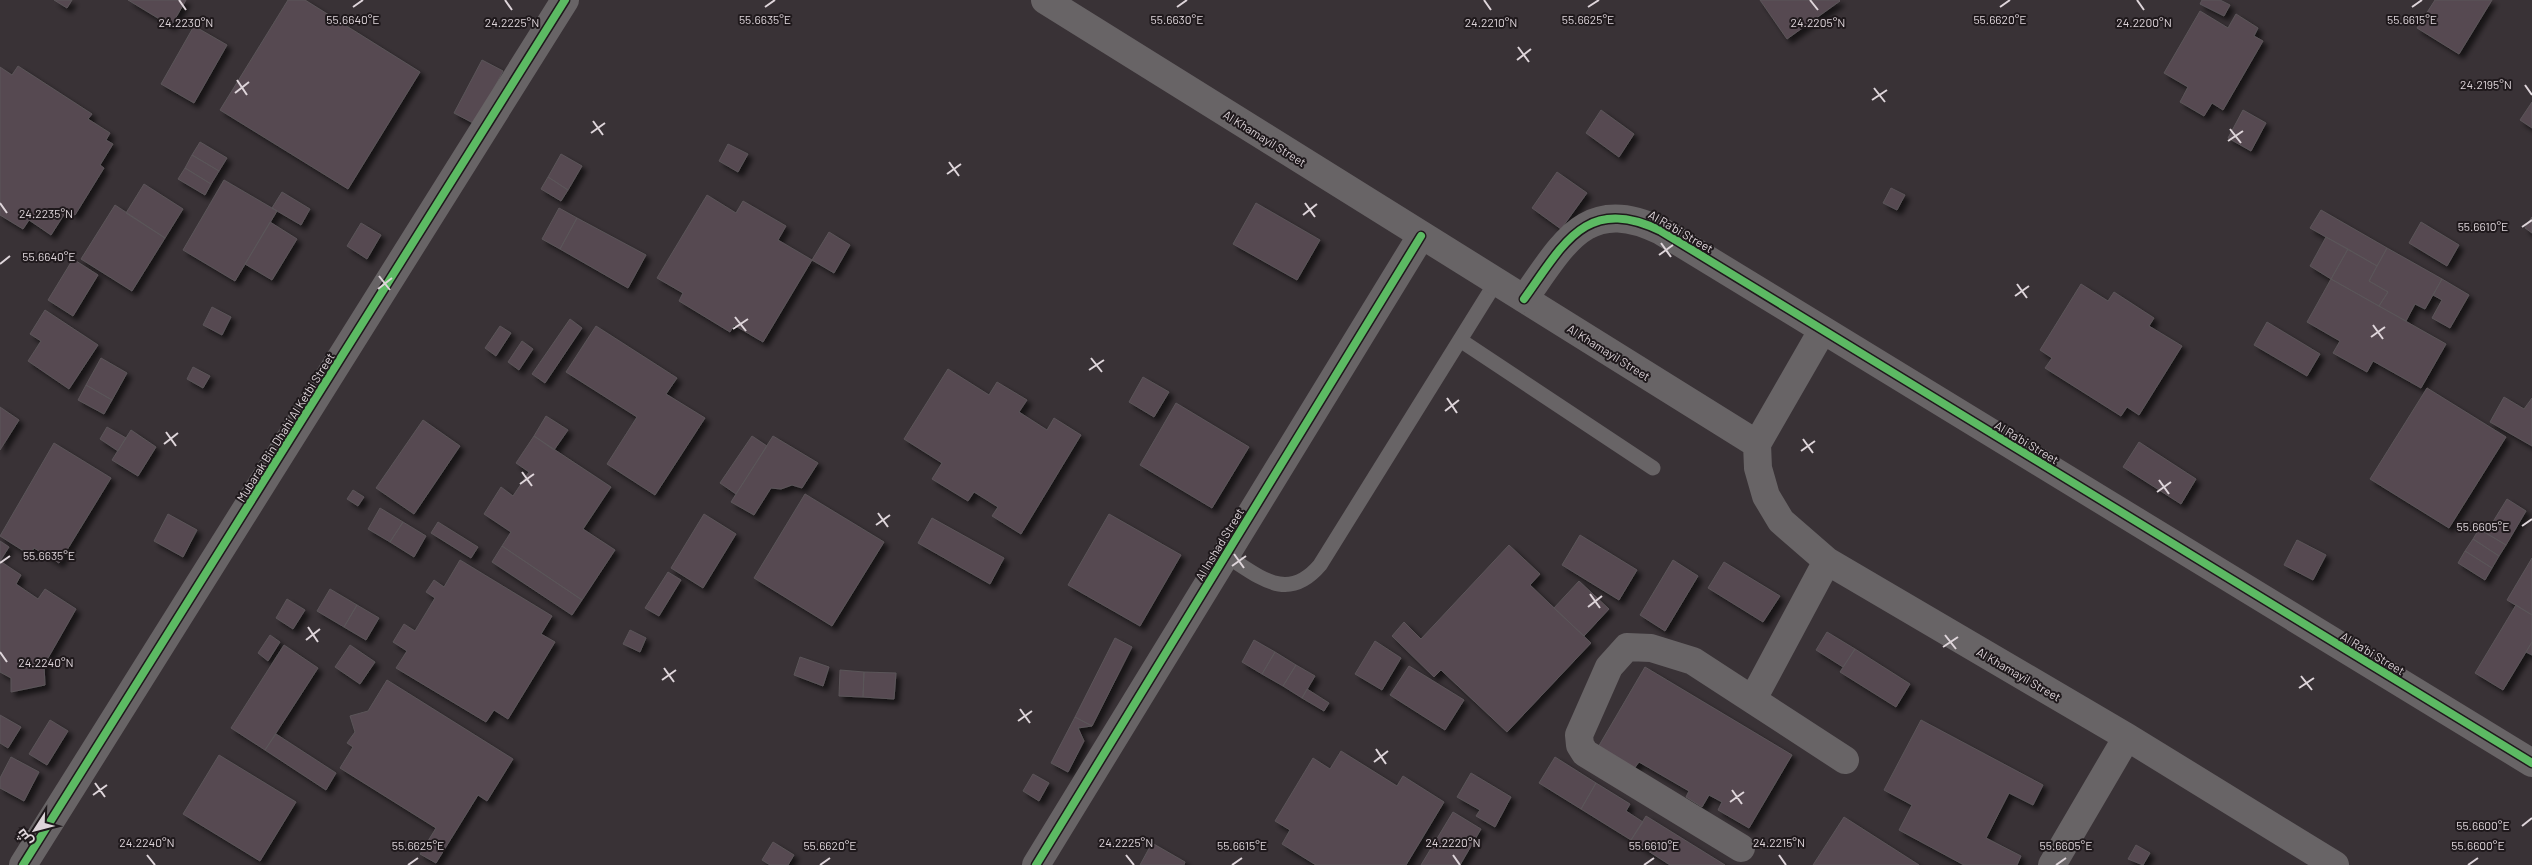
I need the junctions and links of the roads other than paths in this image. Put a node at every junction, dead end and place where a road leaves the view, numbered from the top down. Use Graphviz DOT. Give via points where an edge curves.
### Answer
graph roads {
  1 [pos="565,0"];
  2 [pos="1045,0"];
  3 [pos="1421,236"];
  4 [pos="1496,282"];
  5 [pos="1524,299"];
  6 [pos="1822,331"];
  7 [pos="1460,340"];
  8 [pos="1757,444"];
  9 [pos="1653,468"];
  10 [pos="1225,555"];
  11 [pos="1827,562"];
  12 [pos="1753,699"];
  13 [pos="2127,737"];
  14 [pos="1845,760"];
  15 [pos="2532,763"];
  16 [pos="1741,848"];
  17 [pos="23,865"];
  18 [pos="1036,865"];
  19 [pos="2052,865"];
  20 [pos="2335,865"];
  1 -- 17 [label="street, Mubarak Bin Dhahi Al Ketbi Street"];
  2 -- 3 [label="street, Al Khamayil Street"];
  3 -- 4 [label="street, Al Khamayil Street"];
  3 -- 10 [label="street, Al Inshad Street"];
  4 -- 5 [label="street, Al Khamayil Street"];
  4 -- 7 [label="lane"];
  5 -- 6 [label="street, Al Ra'bi Street" via="1570,237 1590,224 1614,217 1639,220 1661,231"];
  5 -- 8 [label="street, Al Khamayil Street"];
  6 -- 8 [label="street"];
  6 -- 15 [label="street, Al Ra'bi Street"];
  7 -- 9 [label="lane"];
  7 -- 10 [label="lane" via="1311,576 1283,586 1268,582"];
  8 -- 11 [label="street, Al Khamayil Street" via="1758,468 1766,496 1782,521"];
  10 -- 18 [label="street, Al Inshad Street"];
  11 -- 12 [label="street"];
  11 -- 13 [label="street, Al Khamayil Street"];
  12 -- 14 [label="street"];
  12 -- 16 [label="street" via="1693,661 1651,648 1627,647 1609,667 1579,735 1585,753"];
  13 -- 19 [label="street"];
  13 -- 20 [label="street, Al Khamayil Street"];
}
